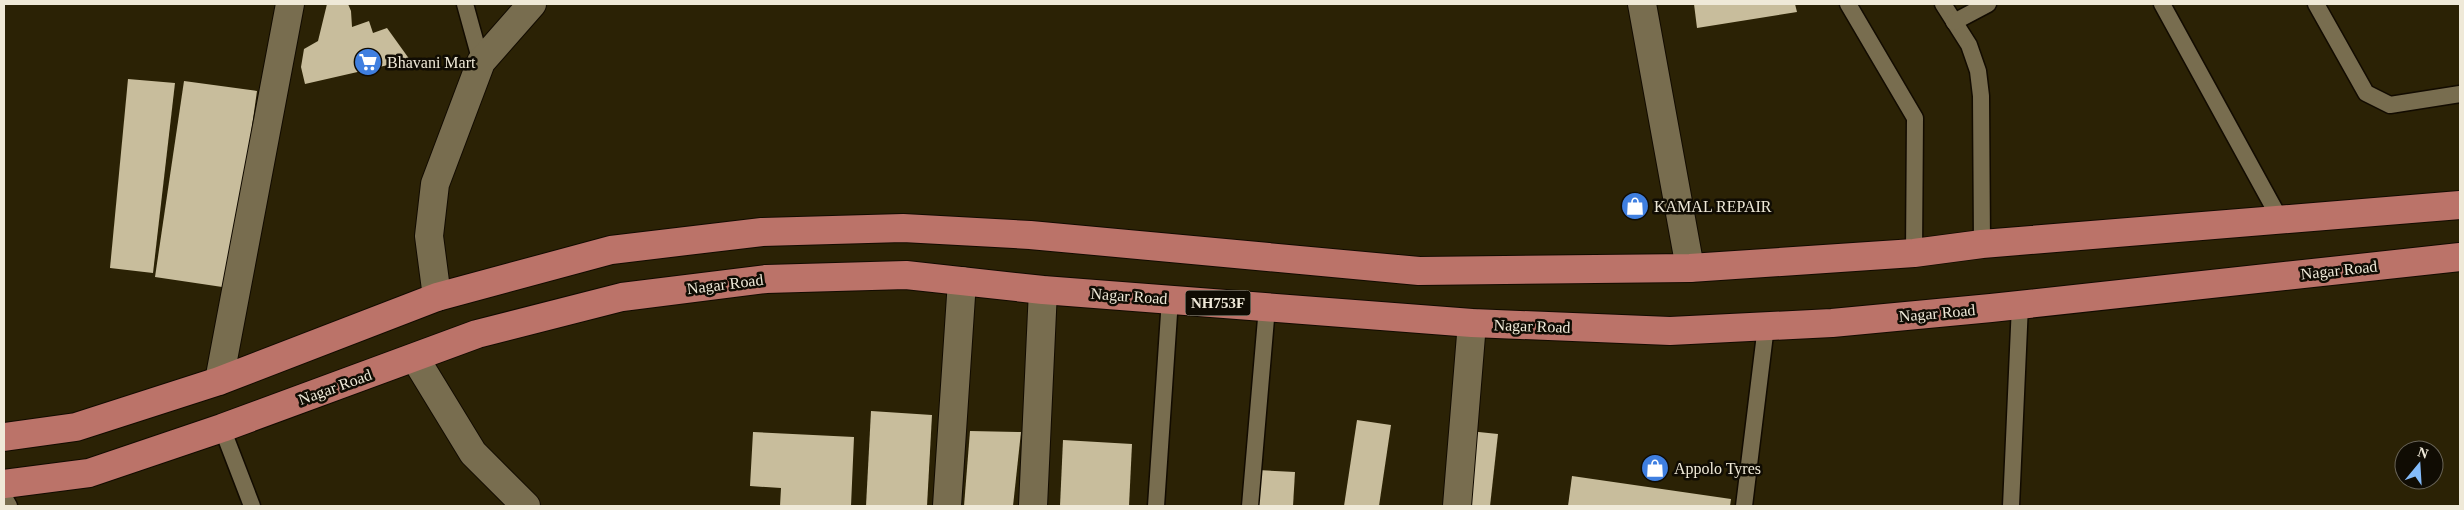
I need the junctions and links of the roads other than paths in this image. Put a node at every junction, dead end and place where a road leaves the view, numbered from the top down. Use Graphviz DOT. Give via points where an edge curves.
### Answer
graph roads {
  1 [pos="290,4"];
  2 [pos="465,4"];
  3 [pos="532,4"];
  4 [pos="1642,4"];
  5 [pos="1848,4"];
  6 [pos="1943,4"];
  7 [pos="1988,4"];
  8 [pos="2162,4"];
  9 [pos="2316,4"];
  10 [pos="1954,22"];
  11 [pos="481,62"];
  12 [pos="2460,94"];
  13 [pos="2460,205"];
  14 [pos="2281,221"];
  15 [pos="1982,244"];
  16 [pos="1914,253"];
  17 [pos="2460,257"];
  18 [pos="1690,268"];
  19 [pos="962,281"];
  20 [pos="1043,290"];
  21 [pos="437,297"];
  22 [pos="1170,299"];
  23 [pos="2020,306"];
  24 [pos="1267,307"];
  25 [pos="1472,323"];
  26 [pos="1766,326"];
  27 [pos="415,358"];
  28 [pos="219,381"];
  29 [pos="222,428"];
  30 [pos="4,437"];
  31 [pos="4,484"];
  32 [pos="4,497"];
  33 [pos="9,506"];
  34 [pos="252,506"];
  35 [pos="526,506"];
  36 [pos="947,506"];
  37 [pos="1033,506"];
  38 [pos="1156,506"];
  39 [pos="1250,506"];
  40 [pos="1457,506"];
  41 [pos="1744,506"];
  42 [pos="2011,506"];
  1 -- 28 [label="street"];
  2 -- 11 [label="lane"];
  3 -- 11 [label="street"];
  4 -- 18 [label="street"];
  5 -- 16 [label="lane" via="1915,118"];
  6 -- 10 [label="lane"];
  7 -- 10 [label="lane"];
  8 -- 14 [label="lane"];
  9 -- 12 [label="lane" via="2366,93 2390,105"];
  10 -- 15 [label="lane" via="1969,45 1978,71"];
  11 -- 21 [label="street" via="435,184 429,236"];
  13 -- 14 [label="highway"];
  14 -- 15 [label="highway"];
  15 -- 16 [label="highway"];
  16 -- 18 [label="highway"];
  17 -- 23 [label="highway, Nagar Road / NH753F"];
  18 -- 21 [label="highway" via="1419,271 1030,235 903,228 762,232 611,250"];
  19 -- 20 [label="highway, Nagar Road / NH753F"];
  19 -- 27 [label="highway, Nagar Road / NH753F" via="906,275 766,279 622,297 477,334"];
  19 -- 36 [label="street"];
  20 -- 22 [label="highway, Nagar Road / NH753F"];
  20 -- 37 [label="street"];
  21 -- 28 [label="highway"];
  22 -- 24 [label="highway, Nagar Road / NH753F"];
  22 -- 38 [label="lane"];
  23 -- 26 [label="highway, Nagar Road / NH753F"];
  23 -- 42 [label="lane"];
  24 -- 25 [label="highway, Nagar Road / NH753F"];
  24 -- 39 [label="lane"];
  25 -- 26 [label="highway, Nagar Road / NH753F" via="1670,330"];
  25 -- 40 [label="street"];
  26 -- 41 [label="lane"];
  27 -- 29 [label="highway, Nagar Road / NH753F"];
  27 -- 35 [label="street" via="473,453"];
  28 -- 30 [label="highway" via="76,427"];
  29 -- 31 [label="highway, Nagar Road / NH753F" via="89,473"];
  29 -- 34 [label="lane"];
  32 -- 33 [label="lane"];
}
